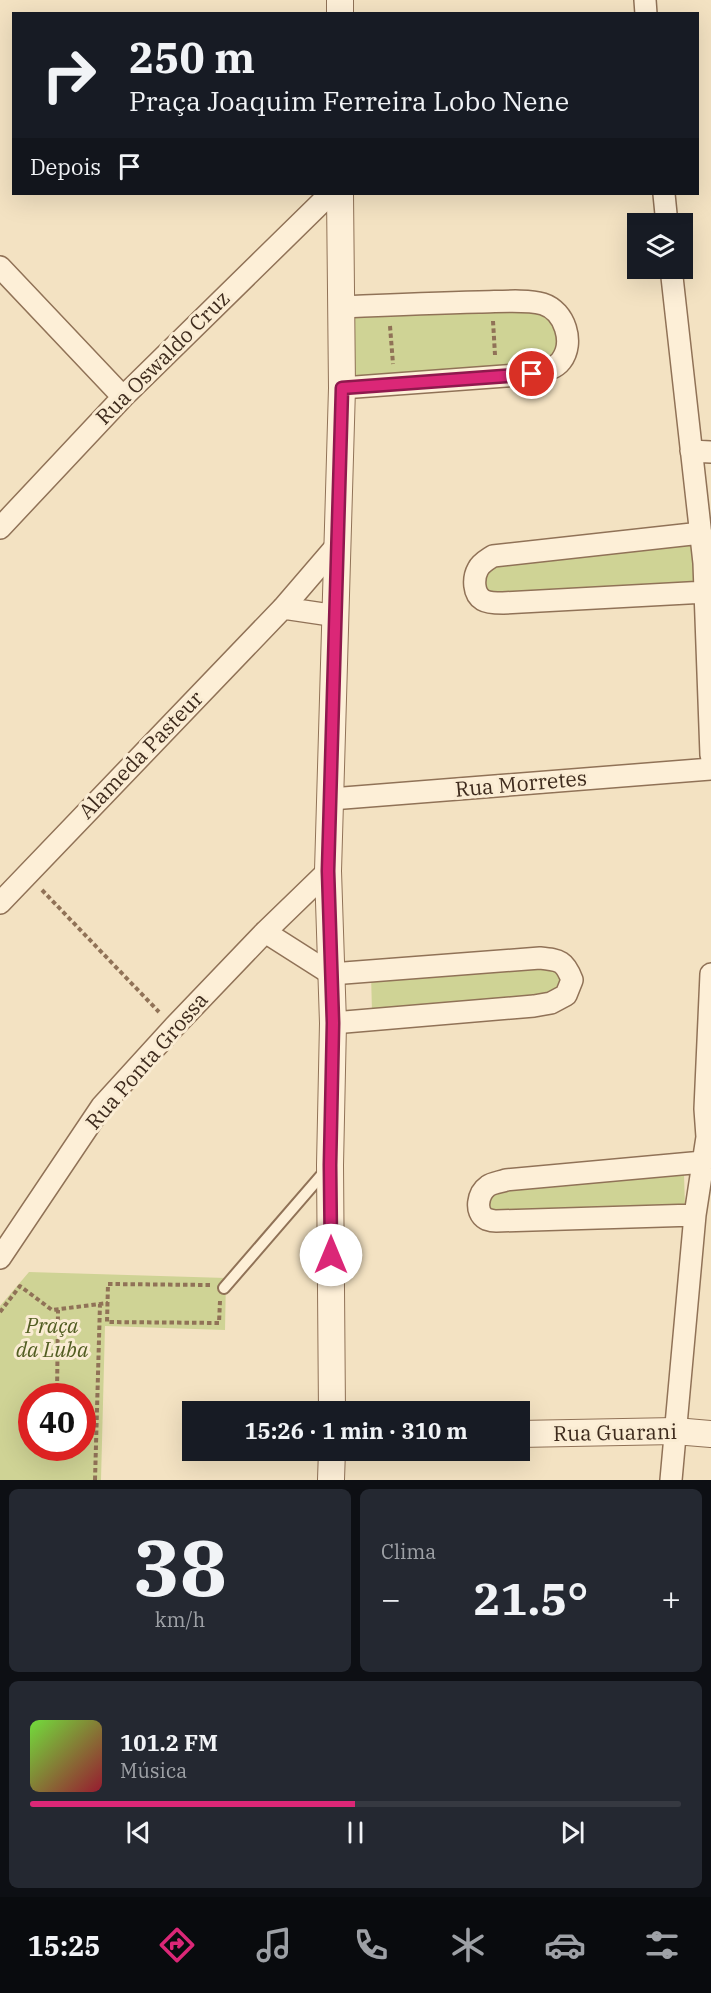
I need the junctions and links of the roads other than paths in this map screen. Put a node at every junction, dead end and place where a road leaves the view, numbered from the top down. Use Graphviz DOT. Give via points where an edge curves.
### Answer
graph roads {
  1 [pos="329,195"];
  2 [pos="340,195"];
  3 [pos="664,195"];
  4 [pos="666,213"];
  5 [pos="0,267"];
  6 [pos="673,279"];
  7 [pos="342,307"];
  8 [pos="342,388"];
  9 [pos="123,397"];
  10 [pos="701,451"];
  11 [pos="0,528"];
  12 [pos="701,533"];
  13 [pos="338,544"];
  14 [pos="706,592"];
  15 [pos="283,608"];
  16 [pos="337,616"];
  17 [pos="711,755"];
  18 [pos="711,769"];
  19 [pos="331,799"];
  20 [pos="328,871"];
  21 [pos="0,903"];
  22 [pos="265,932"];
  23 [pos="331,974"];
  24 [pos="711,974"];
  25 [pos="333,1023"];
  26 [pos="711,1113"];
  27 [pos="707,1137"];
  28 [pos="703,1162"];
  29 [pos="330,1165"];
  30 [pos="695,1215"];
  31 [pos="0,1258"];
  32 [pos="221,1289"];
  33 [pos="332,1401"];
  34 [pos="675,1431"];
  35 [pos="530,1434"];
  36 [pos="711,1434"];
  37 [pos="332,1461"];
  38 [pos="331,1480"];
  39 [pos="671,1480"];
  1 -- 9 [label="street, Rua Oswaldo Cruz"];
  2 -- 7 [label="street"];
  3 -- 4 [label="street"];
  5 -- 9 [label="street"];
  6 -- 10 [label="street"];
  7 -- 8 [label="street"];
  7 -- 8 [label="street" via="544,304 559,316 567,332 561,361 550,370"];
  8 -- 13 [label="street"];
  9 -- 11 [label="street, Rua Oswaldo Cruz"];
  10 -- 12 [label="street"];
  12 -- 14 [label="street"];
  12 -- 14 [label="street" via="493,556 477,570 475,581 476,592 484,601 503,603"];
  13 -- 15 [label="street, Alameda Pasteur"];
  13 -- 16 [label="street"];
  14 -- 17 [label="street"];
  15 -- 16 [label="street"];
  15 -- 21 [label="street, Alameda Pasteur"];
  16 -- 19 [label="street"];
  18 -- 19 [label="street, Rua Morretes"];
  19 -- 20 [label="street"];
  20 -- 22 [label="street, Rua Ponta Grossa"];
  20 -- 23 [label="street"];
  22 -- 23 [label="street"];
  22 -- 31 [label="street, Rua Ponta Grossa" via="102,1106"];
  23 -- 25 [label="street"];
  23 -- 25 [label="street" via="540,958 556,959 567,967 572,980 566,995 534,1006"];
  24 -- 27 [label="street"];
  25 -- 29 [label="street"];
  26 -- 27 [label="street"];
  27 -- 28 [label="street"];
  28 -- 30 [label="street"];
  28 -- 30 [label="street" via="506,1180 489,1185 479,1202 481,1214 496,1221"];
  29 -- 32 [label="lane"];
  29 -- 33 [label="street"];
  30 -- 34 [label="street"];
  34 -- 35 [label="street, Rua Guarani"];
  34 -- 36 [label="street, Rua Guarani"];
  34 -- 39 [label="street"];
  37 -- 38 [label="street"];
}
